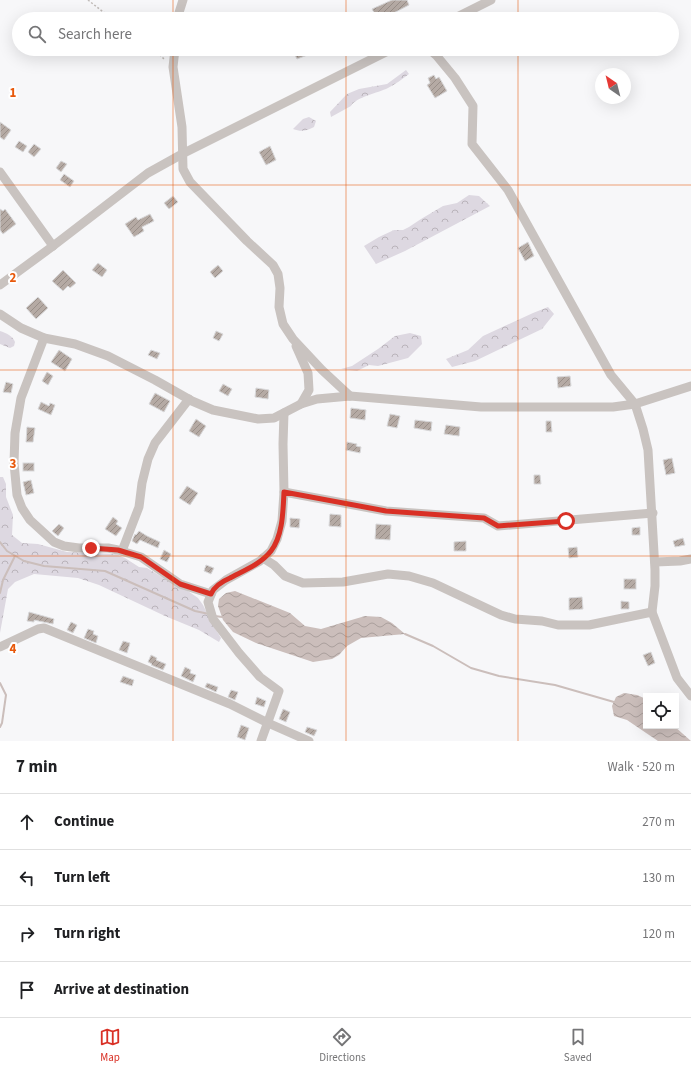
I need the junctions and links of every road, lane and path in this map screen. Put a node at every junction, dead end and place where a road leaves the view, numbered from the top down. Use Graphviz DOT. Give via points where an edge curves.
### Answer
graph roads {
  1 [pos="88,0"];
  2 [pos="183,0"];
  3 [pos="491,0"];
  4 [pos="103,12"];
  5 [pos="179,12"];
  6 [pos="467,12"];
  7 [pos="161,56"];
  8 [pos="174,56"];
  9 [pos="378,56"];
  10 [pos="437,56"];
  11 [pos="173,67"];
  12 [pos="184,153"];
  13 [pos="0,172"];
  14 [pos="53,246"];
  15 [pos="0,285"];
  16 [pos="0,314"];
  17 [pos="44,338"];
  18 [pos="293,339"];
  19 [pos="691,386"];
  20 [pos="350,396"];
  21 [pos="189,399"];
  22 [pos="301,404"];
  23 [pos="635,404"];
  24 [pos="284,413"];
  25 [pos="284,492"];
  26 [pos="653,513"];
  27 [pos="122,551"];
  28 [pos="263,558"];
  29 [pos="691,559"];
  30 [pos="655,562"];
  31 [pos="211,594"];
  32 [pos="652,612"];
  33 [pos="0,647"];
  34 [pos="691,696"];
  35 [pos="268,723"];
  36 [pos="261,741"];
  37 [pos="309,741"];
  1 -- 4 [label="path"];
  2 -- 5 [label="street"];
  3 -- 6 [label="street"];
  7 -- 11 [label="path"];
  8 -- 11 [label="street"];
  9 -- 12 [label="street"];
  10 -- 23 [label="street" via="473,106 472,144 508,190 611,375"];
  11 -- 12 [label="street"];
  12 -- 14 [label="street" via="148,173"];
  12 -- 18 [label="street" via="183,169 190,182 273,265 278,274 279,307 283,324"];
  13 -- 14 [label="street"];
  14 -- 15 [label="street"];
  16 -- 17 [label="street" via="21,328"];
  17 -- 21 [label="street" via="75,344 108,356"];
  17 -- 27 [label="street" via="21,398 15,433 17,495 30,520 54,542 79,548 108,548"];
  18 -- 20 [label="street"];
  18 -- 22 [label="street" via="308,373 309,390"];
  19 -- 23 [label="street"];
  20 -- 22 [label="street" via="317,399"];
  20 -- 23 [label="street" via="480,407 613,407"];
  21 -- 24 [label="street" via="213,410 258,419 274,418"];
  21 -- 27 [label="street" via="155,443 142,483 139,507"];
  22 -- 24 [label="street"];
  23 -- 26 [label="street" via="648,450"];
  24 -- 25 [label="street"];
  25 -- 26 [label="street" via="386,511 484,518 498,526"];
  25 -- 28 [label="street" via="282,521 277,539 271,551"];
  26 -- 30 [label="street"];
  27 -- 31 [label="street" via="141,557 180,584"];
  28 -- 31 [label="street" via="226,580"];
  28 -- 32 [label="street" via="285,576 303,583 343,582 388,574 409,576 433,583 501,615 558,625 589,625"];
  29 -- 30 [label="street"];
  30 -- 32 [label="street"];
  31 -- 35 [label="street" via="208,602 214,619 260,677 279,691"];
  32 -- 34 [label="street" via="677,678"];
  33 -- 35 [label="street" via="44,628 230,704"];
  35 -- 36 [label="street"];
  35 -- 37 [label="street"];
}
